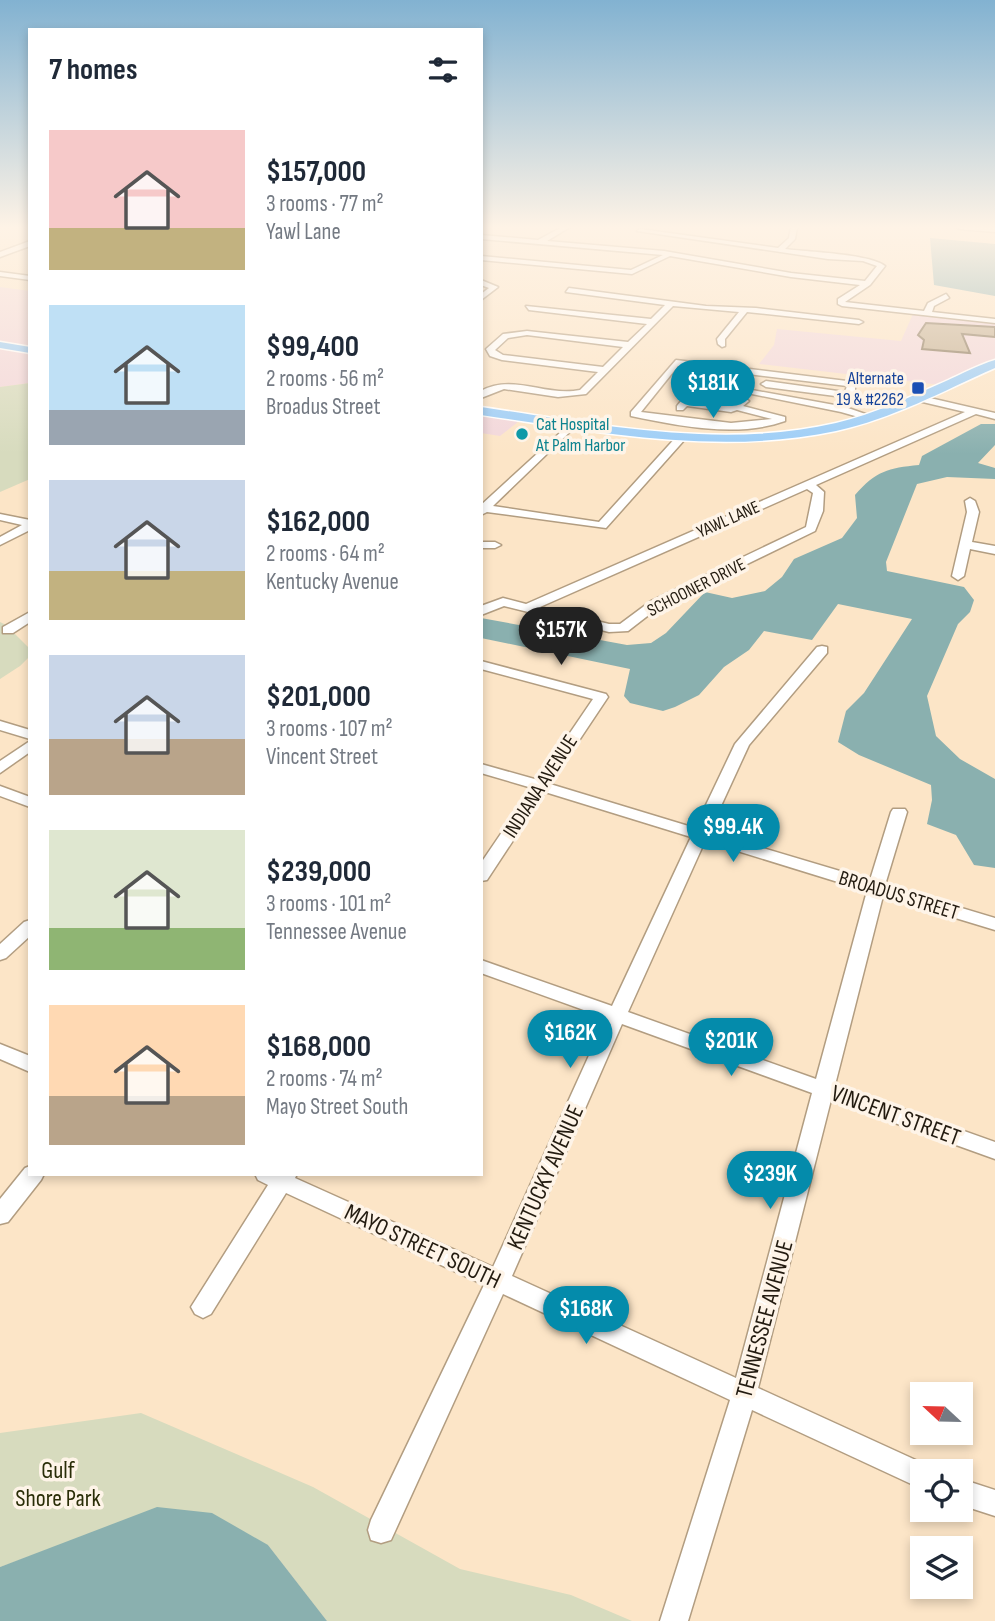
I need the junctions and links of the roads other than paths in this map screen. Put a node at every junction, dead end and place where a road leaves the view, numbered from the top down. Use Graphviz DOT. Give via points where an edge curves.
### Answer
graph roads {
  1 [pos="673,302"];
  2 [pos="677,303"];
  3 [pos="842,303"];
  4 [pos="935,303"];
  5 [pos="529,308"];
  6 [pos="745,309"];
  7 [pos="927,314"];
  8 [pos="995,321"];
  9 [pos="652,322"];
  10 [pos="859,322"];
  11 [pos="722,344"];
  12 [pos="0,345"];
  13 [pos="630,345"];
  14 [pos="28,350"];
  15 [pos="995,364"];
  16 [pos="713,366"];
  17 [pos="605,370"];
  18 [pos="708,377"];
  19 [pos="757,382"];
  20 [pos="752,393"];
  21 [pos="483,394"];
  22 [pos="850,395"];
  23 [pos="917,398"];
  24 [pos="685,403"];
  25 [pos="738,407"];
  26 [pos="843,410"];
  27 [pos="483,411"];
  28 [pos="973,412"];
  29 [pos="995,416"];
  30 [pos="869,417"];
  31 [pos="670,419"];
  32 [pos="574,424"];
  33 [pos="682,437"];
  34 [pos="807,484"];
  35 [pos="970,501"];
  36 [pos="483,509"];
  37 [pos="0,517"];
  38 [pos="28,524"];
  39 [pos="28,525"];
  40 [pos="0,542"];
  41 [pos="483,545"];
  42 [pos="495,545"];
  43 [pos="966,545"];
  44 [pos="995,550"];
  45 [pos="958,576"];
  46 [pos="530,607"];
  47 [pos="483,610"];
  48 [pos="28,617"];
  49 [pos="8,630"];
  50 [pos="822,650"];
  51 [pos="483,665"];
  52 [pos="0,725"];
  53 [pos="28,734"];
  54 [pos="28,747"];
  55 [pos="0,768"];
  56 [pos="483,769"];
  57 [pos="540,785"];
  58 [pos="0,791"];
  59 [pos="28,801"];
  60 [pos="899,812"];
  61 [pos="701,834"];
  62 [pos="483,873"];
  63 [pos="876,888"];
  64 [pos="995,925"];
  65 [pos="28,928"];
  66 [pos="0,954"];
  67 [pos="483,968"];
  68 [pos="617,1015"];
  69 [pos="0,1051"];
  70 [pos="28,1064"];
  71 [pos="825,1089"];
  72 [pos="995,1151"];
  73 [pos="31,1176"];
  74 [pos="278,1177"];
  75 [pos="0,1214"];
  76 [pos="498,1281"];
  77 [pos="203,1307"];
  78 [pos="744,1394"];
  79 [pos="910,1470"];
  80 [pos="973,1496"];
  81 [pos="995,1503"];
  82 [pos="381,1530"];
  83 [pos="674,1621"];
  1 -- 9 [label="street"];
  2 -- 6 [label="street"];
  3 -- 7 [label="street"];
  4 -- 7 [label="street"];
  5 -- 9 [label="street"];
  6 -- 10 [label="street"];
  6 -- 11 [label="street" via="720,339"];
  7 -- 8 [label="street"];
  9 -- 13 [label="street"];
  12 -- 14 [label="main road"];
  13 -- 17 [label="street"];
  13 -- 17 [label="street" via="527,332 506,336 489,349 502,357"];
  15 -- 23 [label="main road"];
  16 -- 18 [label="street"];
  16 -- 22 [label="street" via="852,384"];
  16 -- 31 [label="street" via="676,362 634,414"];
  17 -- 21 [label="street" via="577,394 504,387"];
  18 -- 19 [label="street"];
  18 -- 24 [label="street"];
  19 -- 20 [label="street"];
  19 -- 22 [label="street"];
  20 -- 25 [label="street"];
  20 -- 26 [label="street"];
  22 -- 26 [label="street"];
  23 -- 28 [label="street"];
  23 -- 30 [label="main road"];
  24 -- 25 [label="street"];
  24 -- 31 [label="street"];
  25 -- 31 [label="street" via="782,419 746,426"];
  26 -- 30 [label="street"];
  27 -- 32 [label="main road"];
  28 -- 29 [label="street"];
  28 -- 34 [label="street, YAWL LANE"];
  30 -- 33 [label="main road" via="782,435"];
  32 -- 33 [label="main road"];
  32 -- 36 [label="street"];
  33 -- 36 [label="street" via="602,526"];
  34 -- 46 [label="street, YAWL LANE"];
  34 -- 46 [label="street, SCHOONER DRIVE" via="819,492 811,529 655,604 623,628"];
  35 -- 43 [label="street" via="973,512"];
  37 -- 38 [label="street"];
  39 -- 40 [label="street"];
  41 -- 42 [label="street"];
  43 -- 44 [label="street"];
  43 -- 45 [label="street"];
  46 -- 47 [label="street, YAWL LANE" via="503,602"];
  48 -- 49 [label="street"];
  50 -- 61 [label="street, KENTUCKY AVENUE" via="742,744"];
  51 -- 57 [label="street, INDIANA AVENUE" via="601,695"];
  52 -- 53 [label="street"];
  54 -- 55 [label="street"];
  56 -- 57 [label="street, BROADUS STREET"];
  57 -- 61 [label="street, BROADUS STREET"];
  57 -- 62 [label="street, INDIANA AVENUE"];
  58 -- 59 [label="street"];
  60 -- 63 [label="street, TENNESSEE AVENUE"];
  61 -- 63 [label="street, BROADUS STREET"];
  61 -- 68 [label="street, KENTUCKY AVENUE"];
  63 -- 64 [label="street, BROADUS STREET"];
  63 -- 71 [label="street, TENNESSEE AVENUE"];
  65 -- 66 [label="street"];
  67 -- 68 [label="street, VINCENT STREET"];
  68 -- 71 [label="street, VINCENT STREET"];
  68 -- 76 [label="street, KENTUCKY AVENUE"];
  69 -- 70 [label="street"];
  71 -- 72 [label="street, VINCENT STREET"];
  71 -- 78 [label="street, TENNESSEE AVENUE"];
  73 -- 75 [label="street"];
  74 -- 76 [label="street, MAYO STREET SOUTH"];
  74 -- 77 [label="street"];
  76 -- 78 [label="street, MAYO STREET SOUTH"];
  76 -- 82 [label="street, KENTUCKY AVENUE"];
  78 -- 79 [label="street, MAYO STREET SOUTH"];
  78 -- 83 [label="street, TENNESSEE AVENUE"];
  80 -- 81 [label="street"];
}
